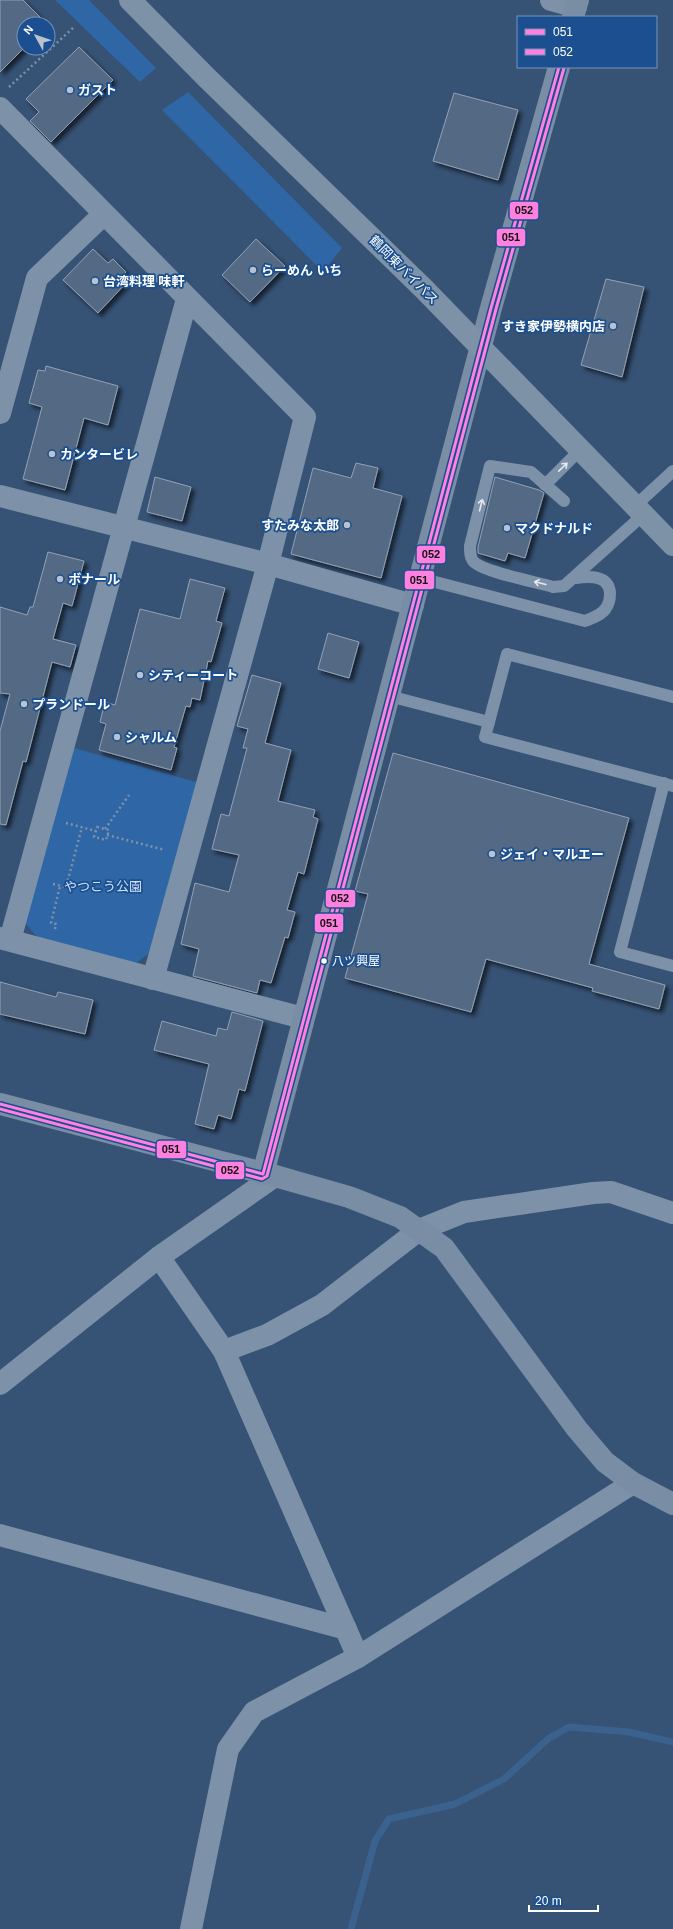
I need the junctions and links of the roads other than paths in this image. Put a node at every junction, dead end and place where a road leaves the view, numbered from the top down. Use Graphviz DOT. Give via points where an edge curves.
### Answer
graph roads {
  1 [pos="130,0"];
  2 [pos="551,0"];
  3 [pos="576,8"];
  4 [pos="559,68"];
  5 [pos="3,99"];
  6 [pos="104,214"];
  7 [pos="187,299"];
  8 [pos="480,347"];
  9 [pos="0,413"];
  10 [pos="580,450"];
  11 [pos="673,471"];
  12 [pos="545,485"];
  13 [pos="0,496"];
  14 [pos="564,501"];
  15 [pos="639,510"];
  16 [pos="125,528"];
  17 [pos="673,545"];
  18 [pos="268,564"];
  19 [pos="420,578"];
  20 [pos="576,578"];
  21 [pos="412,605"];
  22 [pos="389,696"];
  23 [pos="673,697"];
  24 [pos="489,722"];
  25 [pos="668,784"];
  26 [pos="5,939"];
  27 [pos="673,966"];
  28 [pos="153,979"];
  29 [pos="304,1018"];
  30 [pos="0,1104"];
  31 [pos="269,1175"];
  32 [pos="673,1213"];
  33 [pos="419,1230"];
  34 [pos="159,1257"];
  35 [pos="224,1351"];
  36 [pos="0,1384"];
  37 [pos="633,1483"];
  38 [pos="673,1504"];
  39 [pos="0,1534"];
  40 [pos="346,1629"];
  41 [pos="358,1657"];
  42 [pos="191,1929"];
  1 -- 8 [label="highway, 鶴岡東バイパス"];
  2 -- 3 [label="street"];
  4 -- 8 [label="street"];
  5 -- 6 [label="street"];
  6 -- 7 [label="street"];
  6 -- 9 [label="street" via="37,278"];
  7 -- 16 [label="street"];
  7 -- 18 [label="street" via="305,417"];
  8 -- 10 [label="highway, 鶴岡東バイパス"];
  8 -- 19 [label="street"];
  12 -- 10 [label="lane, one-way"];
  10 -- 15 [label="highway, 鶴岡東バイパス"];
  11 -- 15 [label="lane"];
  12 -- 14 [label="lane"];
  20 -- 12 [label="lane, one-way" via="564,586 553,586 486,570 474,563 470,556 470,546 490,466 531,472"];
  13 -- 16 [label="street"];
  15 -- 17 [label="highway, 鶴岡東バイパス"];
  15 -- 20 [label="lane"];
  16 -- 18 [label="street"];
  16 -- 26 [label="street"];
  18 -- 21 [label="street"];
  18 -- 28 [label="street"];
  19 -- 20 [label="lane" via="585,621 606,609 610,599 610,587 604,580 592,576"];
  19 -- 21 [label="street"];
  21 -- 22 [label="street"];
  22 -- 24 [label="lane"];
  22 -- 29 [label="street"];
  23 -- 24 [label="lane" via="507,654"];
  24 -- 25 [label="lane" via="485,737"];
  25 -- 27 [label="lane" via="620,952"];
  26 -- 28 [label="street"];
  28 -- 29 [label="street"];
  29 -- 31 [label="street"];
  30 -- 31 [label="street"];
  31 -- 33 [label="street" via="380,1208"];
  31 -- 34 [label="street"];
  32 -- 33 [label="street" via="611,1192 593,1193 464,1212"];
  33 -- 35 [label="street" via="322,1305 267,1334"];
  33 -- 37 [label="street" via="444,1248 577,1429 606,1462"];
  34 -- 35 [label="street"];
  34 -- 36 [label="street"];
  35 -- 40 [label="street"];
  37 -- 38 [label="street"];
  37 -- 41 [label="street"];
  39 -- 40 [label="street"];
  40 -- 41 [label="street"];
  41 -- 42 [label="street" via="254,1712 228,1749"];
}
